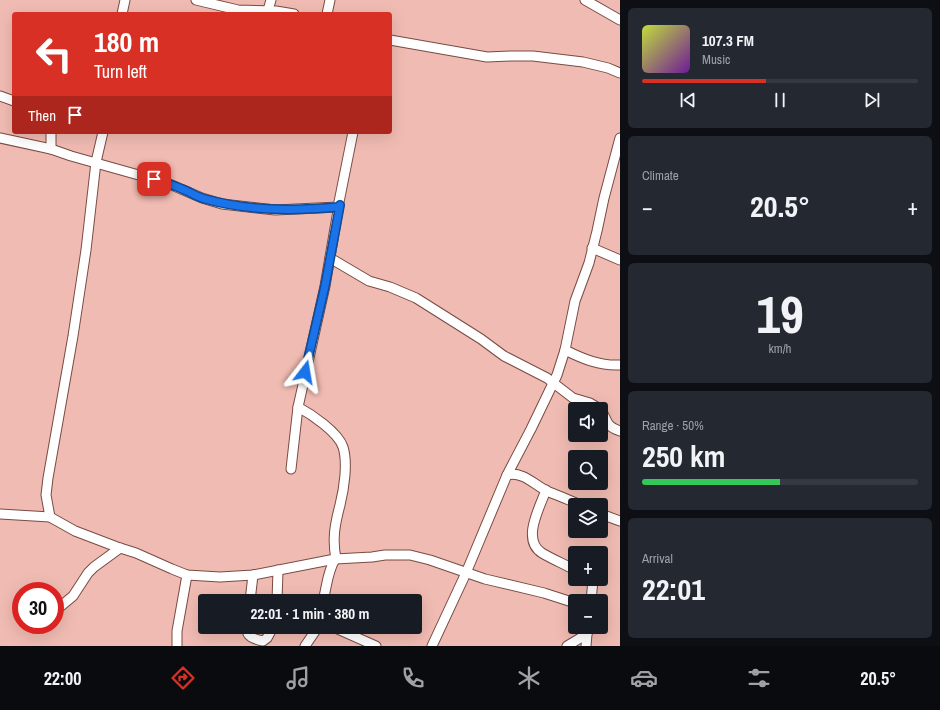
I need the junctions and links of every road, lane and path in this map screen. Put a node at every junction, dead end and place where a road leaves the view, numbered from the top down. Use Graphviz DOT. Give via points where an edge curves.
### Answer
graph roads {
  1 [pos="125,0"];
  2 [pos="196,0"];
  3 [pos="271,0"];
  4 [pos="330,0"];
  5 [pos="585,0"];
  6 [pos="268,10"];
  7 [pos="122,12"];
  8 [pos="280,12"];
  9 [pos="328,12"];
  10 [pos="620,20"];
  11 [pos="392,40"];
  12 [pos="620,73"];
  13 [pos="0,96"];
  14 [pos="12,99"];
  15 [pos="51,134"];
  16 [pos="103,134"];
  17 [pos="353,134"];
  18 [pos="0,138"];
  19 [pos="620,138"];
  20 [pos="51,149"];
  21 [pos="96,162"];
  22 [pos="338,207"];
  23 [pos="592,248"];
  24 [pos="330,258"];
  25 [pos="620,260"];
  26 [pos="565,350"];
  27 [pos="620,365"];
  28 [pos="553,383"];
  29 [pos="587,402"];
  30 [pos="298,406"];
  31 [pos="608,424"];
  32 [pos="620,431"];
  33 [pos="290,470"];
  34 [pos="507,475"];
  35 [pos="546,490"];
  36 [pos="568,499"];
  37 [pos="0,514"];
  38 [pos="50,517"];
  39 [pos="608,517"];
  40 [pos="620,521"];
  41 [pos="120,548"];
  42 [pos="336,559"];
  43 [pos="323,561"];
  44 [pos="568,566"];
  45 [pos="278,570"];
  46 [pos="329,571"];
  47 [pos="466,573"];
  48 [pos="187,574"];
  49 [pos="253,575"];
  50 [pos="251,594"];
  51 [pos="277,594"];
  52 [pos="324,594"];
  53 [pos="568,601"];
  54 [pos="64,604"];
  55 [pos="248,634"];
  56 [pos="269,634"];
  57 [pos="313,634"];
  58 [pos="347,634"];
  59 [pos="583,634"];
  60 [pos="587,634"];
  61 [pos="370,645"];
  62 [pos="177,646"];
  63 [pos="305,646"];
  64 [pos="432,646"];
  65 [pos="567,646"];
  66 [pos="586,646"];
  1 -- 7 [label="street"];
  2 -- 6 [label="street" via="238,10"];
  3 -- 6 [label="street"];
  4 -- 9 [label="street"];
  5 -- 10 [label="street"];
  6 -- 8 [label="street"];
  11 -- 12 [label="street" via="488,57 533,56 583,62"];
  13 -- 14 [label="street"];
  15 -- 20 [label="street"];
  16 -- 21 [label="street"];
  17 -- 22 [label="street"];
  18 -- 20 [label="street"];
  19 -- 23 [label="street"];
  20 -- 21 [label="street"];
  21 -- 22 [label="street" via="167,183 222,204 275,210"];
  21 -- 38 [label="street" via="74,336 48,478 46,495"];
  22 -- 24 [label="street" via="340,205"];
  23 -- 25 [label="street"];
  23 -- 26 [label="street" via="575,301"];
  24 -- 28 [label="street" via="369,280 416,298 504,356"];
  24 -- 30 [label="street"];
  26 -- 27 [label="street" via="598,364"];
  26 -- 28 [label="street"];
  28 -- 29 [label="street" via="573,398"];
  28 -- 34 [label="street"];
  30 -- 33 [label="street"];
  30 -- 42 [label="street" via="330,430 343,446 344,479 333,542"];
  31 -- 32 [label="street"];
  34 -- 35 [label="street" via="523,476"];
  34 -- 47 [label="street"];
  35 -- 36 [label="street"];
  35 -- 44 [label="street" via="535,519 532,540 541,553"];
  37 -- 38 [label="street"];
  38 -- 41 [label="street" via="75,531"];
  39 -- 40 [label="street"];
  41 -- 48 [label="street"];
  41 -- 54 [label="street" via="88,573 73,596"];
  42 -- 43 [label="street"];
  42 -- 46 [label="street"];
  42 -- 47 [label="street" via="410,555"];
  43 -- 45 [label="street"];
  43 -- 46 [label="street"];
  45 -- 49 [label="street"];
  45 -- 51 [label="street"];
  46 -- 52 [label="street"];
  47 -- 53 [label="street"];
  47 -- 64 [label="street"];
  48 -- 49 [label="street" via="220,577"];
  48 -- 62 [label="street" via="177,631"];
  49 -- 50 [label="street"];
  55 -- 56 [label="street" via="253,639 263,641"];
  57 -- 63 [label="street"];
  58 -- 61 [label="street"];
  59 -- 65 [label="street"];
  60 -- 66 [label="street"];
}
